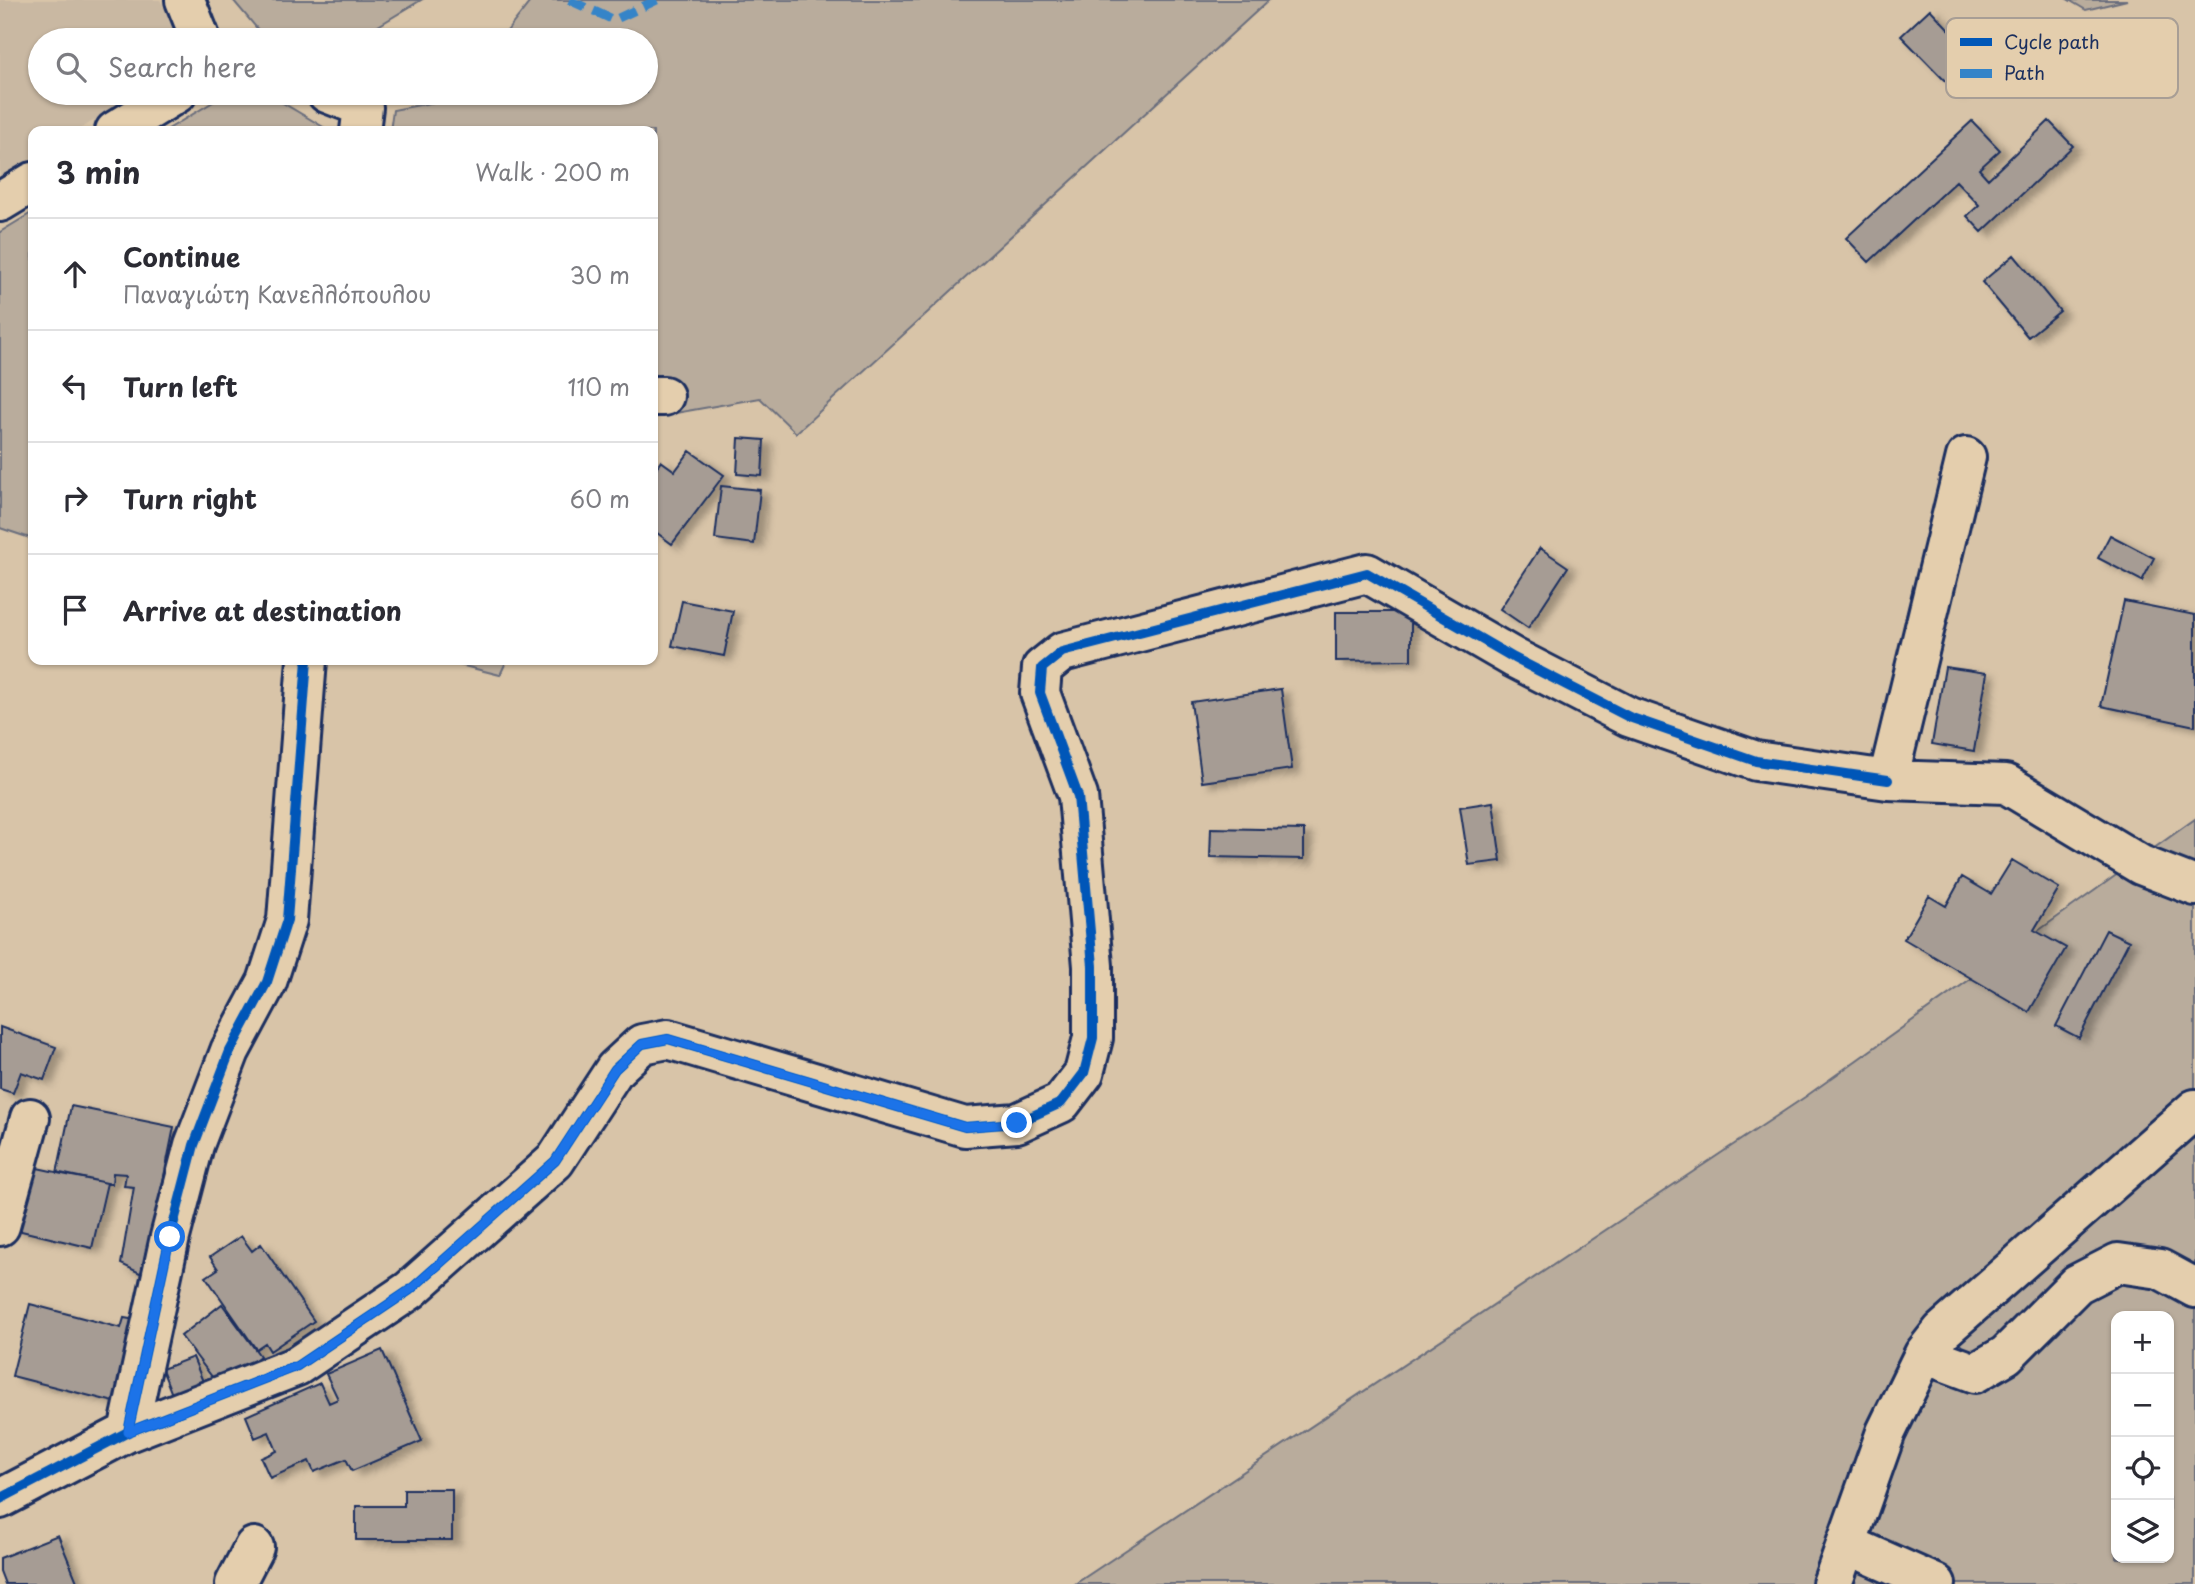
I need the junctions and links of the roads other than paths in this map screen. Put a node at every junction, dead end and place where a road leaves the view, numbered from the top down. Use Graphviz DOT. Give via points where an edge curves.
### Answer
graph roads {
  1 [pos="185,0"];
  2 [pos="196,28"];
  3 [pos="157,105"];
  4 [pos="358,105"];
  5 [pos="123,126"];
  6 [pos="361,126"];
  7 [pos="28,185"];
  8 [pos="0,202"];
  9 [pos="1966,457"];
  10 [pos="307,665"];
  11 [pos="1888,780"];
  12 [pos="2195,886"];
  13 [pos="2195,1109"];
  14 [pos="30,1118"];
  15 [pos="0,1226"];
  16 [pos="2195,1288"];
  17 [pos="1924,1354"];
  18 [pos="128,1432"];
  19 [pos="0,1499"];
  20 [pos="1846,1544"];
  21 [pos="254,1547"];
  22 [pos="235,1584"];
  23 [pos="1832,1584"];
  24 [pos="1936,1584"];
  1 -- 2 [label="street"];
  3 -- 5 [label="street"];
  4 -- 6 [label="street" via="363,107"];
  7 -- 8 [label="street"];
  9 -- 11 [label="street"];
  10 -- 18 [label="street" via="287,920 267,982 230,1051 194,1145"];
  11 -- 12 [label="street" via="2006,785 2141,865"];
  11 -- 18 [label="street" via="1756,761 1629,718 1367,573 1062,652 1042,668 1040,692 1078,796 1093,966 1093,1038 1084,1073 1061,1102 1017,1123 965,1127 668,1039 642,1044 615,1069 555,1161 410,1290 297,1366"];
  13 -- 17 [label="street" via="1942,1331"];
  14 -- 15 [label="street"];
  16 -- 17 [label="street" via="2160,1269 2118,1263 2077,1284 2006,1355 1975,1373"];
  17 -- 20 [label="street" via="1886,1432"];
  18 -- 19 [label="street"];
  20 -- 23 [label="street"];
  20 -- 24 [label="street"];
  21 -- 22 [label="street"];
}
